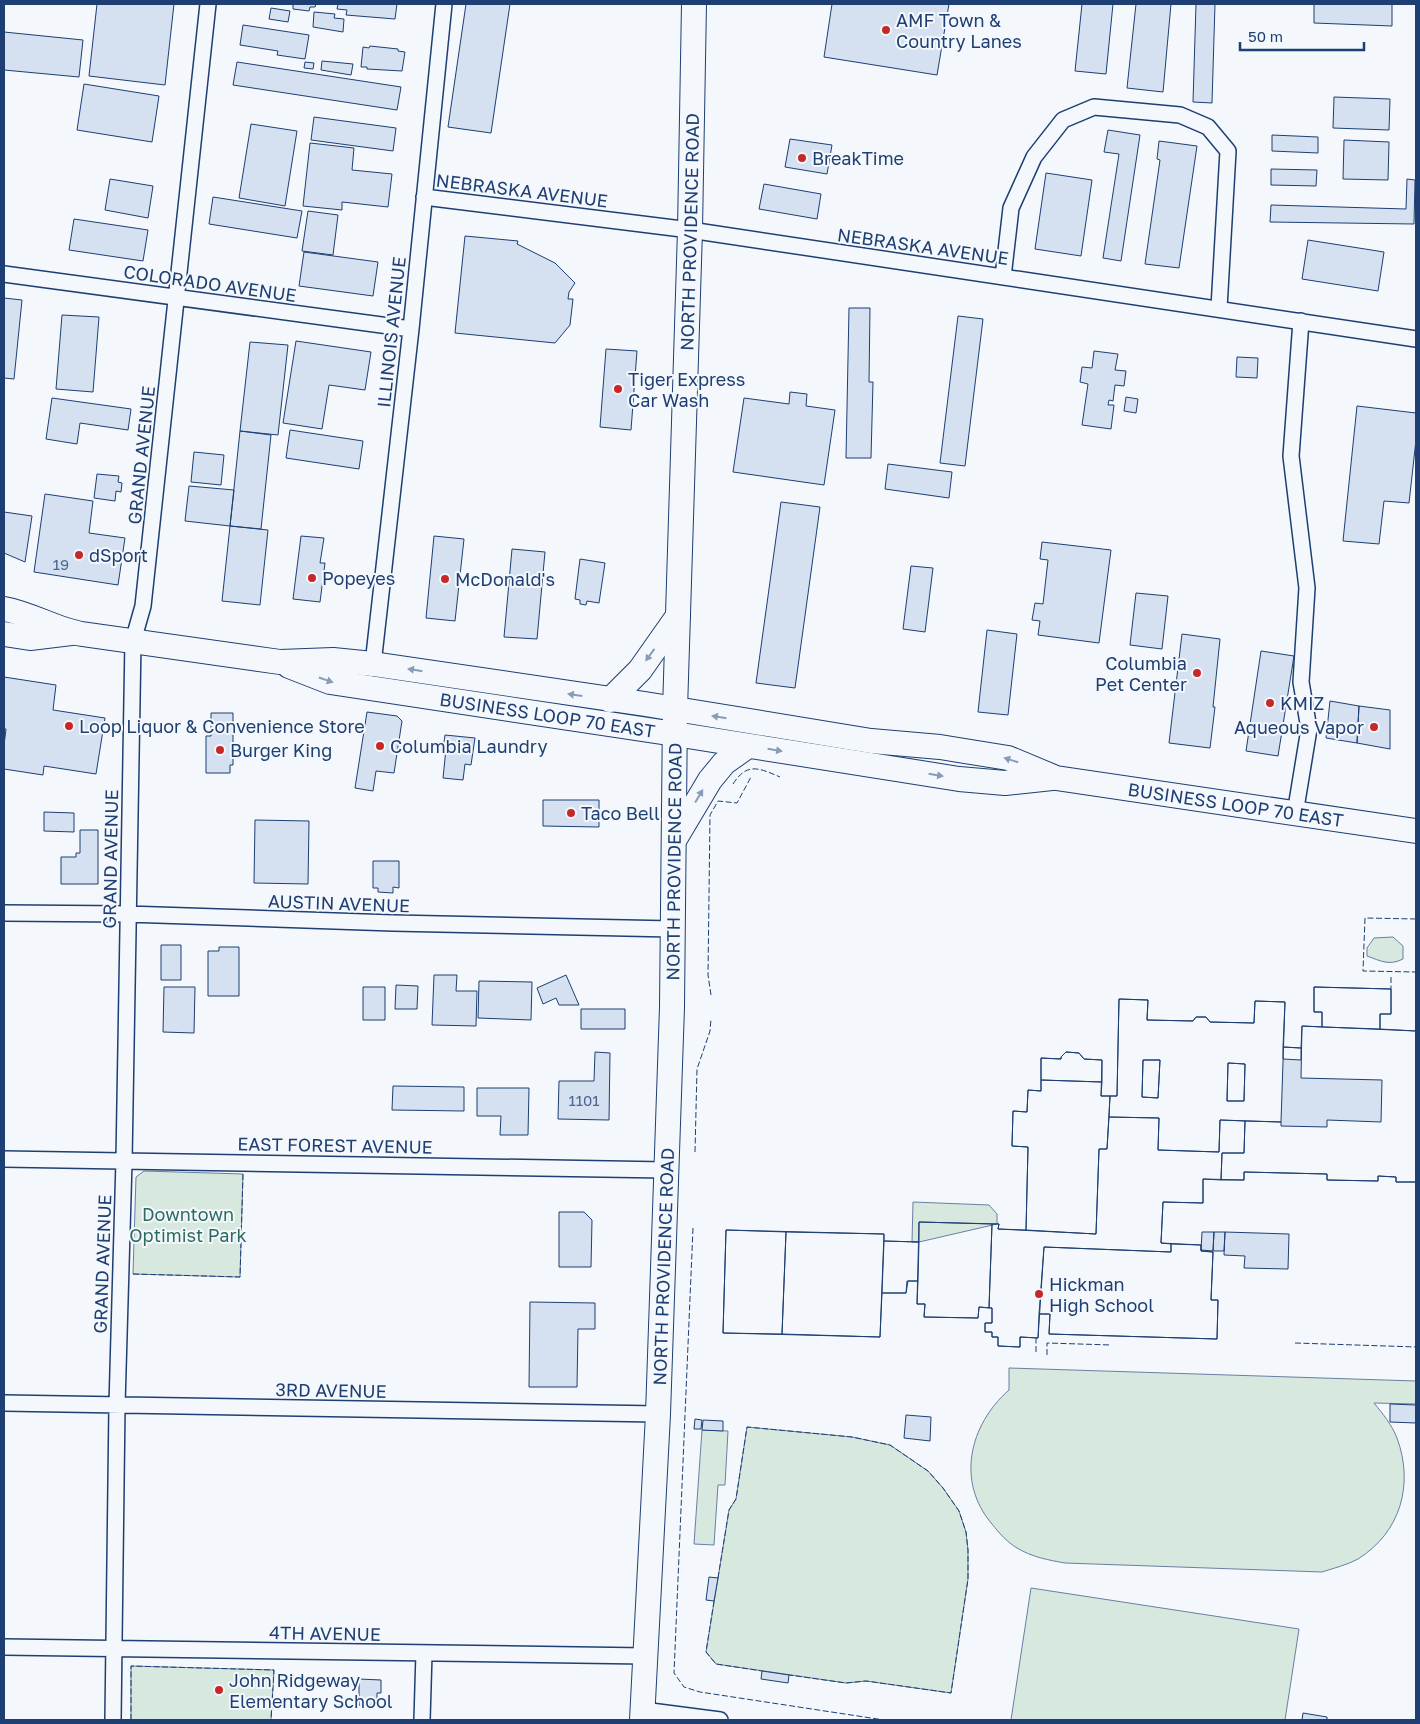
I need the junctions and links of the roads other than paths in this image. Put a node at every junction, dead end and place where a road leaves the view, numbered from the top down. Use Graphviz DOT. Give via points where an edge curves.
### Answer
graph roads {
  1 [pos="208,4"];
  2 [pos="444,4"];
  3 [pos="694,4"];
  4 [pos="424,197"];
  5 [pos="690,230"];
  6 [pos="4,274"];
  7 [pos="1003,277"];
  8 [pos="177,298"];
  9 [pos="1219,308"];
  10 [pos="1300,320"];
  11 [pos="410,329"];
  12 [pos="1416,339"];
  13 [pos="4,609"];
  14 [pos="678,616"];
  15 [pos="74,632"];
  16 [pos="4,634"];
  17 [pos="133,641"];
  18 [pos="280,662"];
  19 [pos="373,664"];
  20 [pos="610,700"];
  21 [pos="675,710"];
  22 [pos="675,734"];
  23 [pos="748,746"];
  24 [pos="1056,778"];
  25 [pos="1295,814"];
  26 [pos="1416,831"];
  27 [pos="675,838"];
  28 [pos="4,913"];
  29 [pos="128,914"];
  30 [pos="674,929"];
  31 [pos="4,1159"];
  32 [pos="124,1161"];
  33 [pos="666,1170"];
  34 [pos="4,1403"];
  35 [pos="117,1405"];
  36 [pos="658,1414"];
  37 [pos="4,1647"];
  38 [pos="114,1649"];
  39 [pos="424,1653"];
  40 [pos="646,1656"];
  41 [pos="642,1715"];
  42 [pos="113,1720"];
  43 [pos="422,1720"];
  44 [pos="720,1720"];
  1 -- 8 [label="street, GRAND AVENUE"];
  2 -- 4 [label="street, ILLINOIS AVENUE"];
  3 -- 5 [label="main road, NORTH PROVIDENCE ROAD"];
  4 -- 5 [label="street, NEBRASKA AVENUE"];
  4 -- 11 [label="street, ILLINOIS AVENUE"];
  5 -- 7 [label="street, NEBRASKA AVENUE"];
  5 -- 14 [label="main road, NORTH PROVIDENCE ROAD"];
  6 -- 8 [label="street, COLORADO AVENUE"];
  7 -- 9 [label="street, NEBRASKA AVENUE"];
  7 -- 9 [label="street" via="1011,208 1034,157 1063,120 1094,107 1180,115 1208,126 1228,151"];
  8 -- 11 [label="street, COLORADO AVENUE"];
  8 -- 17 [label="street, GRAND AVENUE" via="143,606"];
  9 -- 10 [label="street, NEBRASKA AVENUE"];
  10 -- 12 [label="street, NEBRASKA AVENUE"];
  10 -- 25 [label="street" via="1291,456 1307,588 1301,682 1310,729"];
  11 -- 19 [label="street, ILLINOIS AVENUE"];
  13 -- 15 [label="main road, BUSINESS LOOP 70 EAST" via="29,614"];
  14 -- 20 [label="main road, one-way" via="640,670"];
  14 -- 21 [label="main road, NORTH PROVIDENCE ROAD"];
  15 -- 16 [label="main road, BUSINESS LOOP 70 EAST" via="30,638"];
  15 -- 17 [label="main road, BUSINESS LOOP 70 EAST"];
  17 -- 18 [label="main road, BUSINESS LOOP 70 EAST"];
  17 -- 29 [label="street, GRAND AVENUE"];
  18 -- 19 [label="main road, BUSINESS LOOP 70 EAST" via="333,660"];
  18 -- 22 [label="main road, BUSINESS LOOP 70 EAST, one-way" via="330,682"];
  20 -- 19 [label="main road, BUSINESS LOOP 70 EAST, one-way"];
  20 -- 21 [label="main road, BUSINESS LOOP 70 EAST"];
  21 -- 22 [label="main road, NORTH PROVIDENCE ROAD"];
  24 -- 21 [label="main road, BUSINESS LOOP 70 EAST, one-way" via="1008,758 871,741"];
  22 -- 23 [label="main road, BUSINESS LOOP 70 EAST"];
  22 -- 27 [label="main road, NORTH PROVIDENCE ROAD"];
  23 -- 24 [label="main road, BUSINESS LOOP 70 EAST, one-way" via="959,779 1005,783"];
  27 -- 23 [label="main road, one-way" via="710,780 724,763"];
  24 -- 25 [label="main road, BUSINESS LOOP 70 EAST"];
  25 -- 26 [label="main road, BUSINESS LOOP 70 EAST"];
  27 -- 30 [label="main road, NORTH PROVIDENCE ROAD"];
  28 -- 29 [label="street, AUSTIN AVENUE"];
  29 -- 30 [label="street, AUSTIN AVENUE"];
  29 -- 32 [label="street, GRAND AVENUE"];
  30 -- 33 [label="main road, NORTH PROVIDENCE ROAD"];
  31 -- 32 [label="street, EAST FOREST AVENUE"];
  32 -- 33 [label="street, EAST FOREST AVENUE"];
  32 -- 35 [label="street, GRAND AVENUE"];
  33 -- 36 [label="main road, NORTH PROVIDENCE ROAD"];
  34 -- 35 [label="street, 3RD AVENUE"];
  35 -- 36 [label="street, 3RD AVENUE"];
  35 -- 38 [label="street, GRAND AVENUE"];
  36 -- 40 [label="main road, NORTH PROVIDENCE ROAD"];
  37 -- 38 [label="street, 4TH AVENUE"];
  38 -- 39 [label="street, 4TH AVENUE"];
  38 -- 42 [label="street, GRAND AVENUE"];
  39 -- 40 [label="street, 4TH AVENUE"];
  39 -- 43 [label="street"];
  40 -- 41 [label="main road, NORTH PROVIDENCE ROAD"];
  41 -- 44 [label="street"];
}
